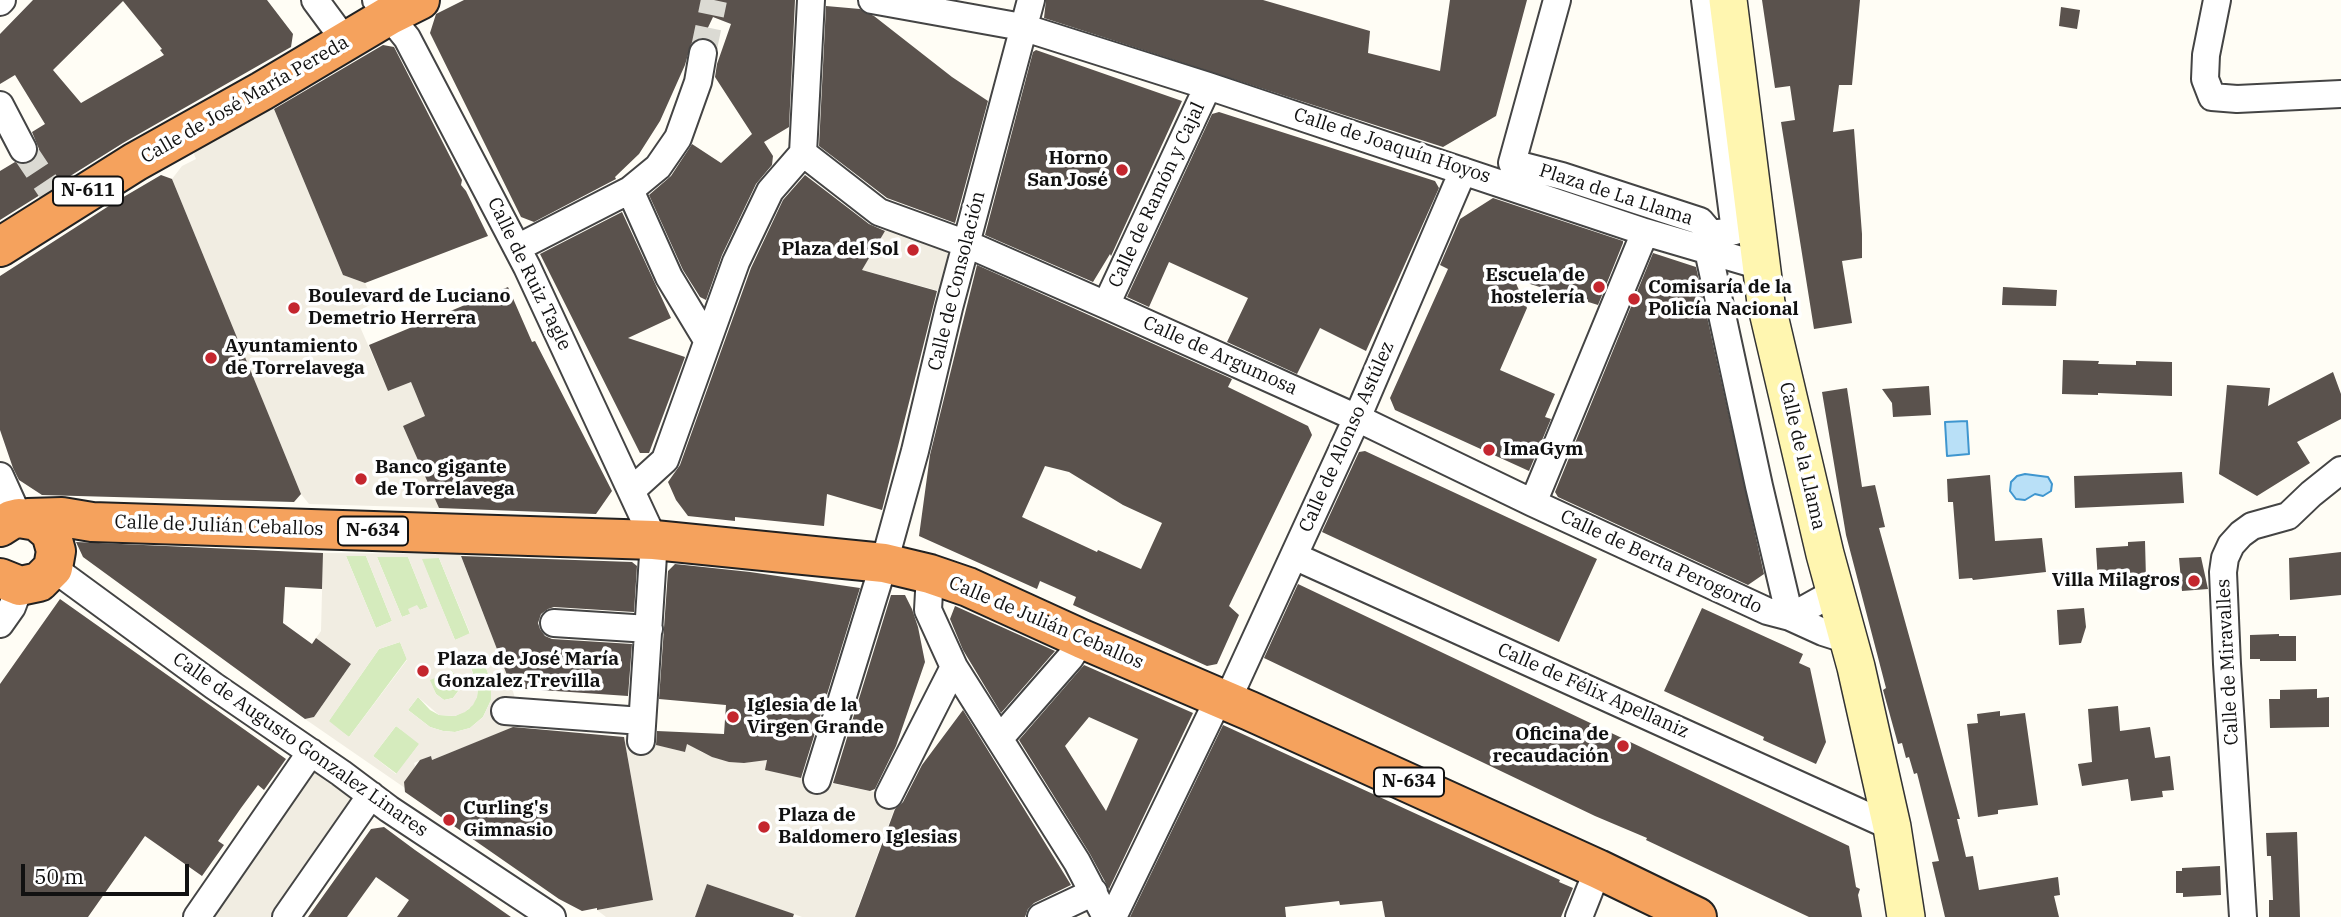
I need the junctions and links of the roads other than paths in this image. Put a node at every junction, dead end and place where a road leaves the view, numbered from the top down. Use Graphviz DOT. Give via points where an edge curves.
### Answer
graph roads {
  1 [pos="315,0"];
  2 [pos="811,0"];
  3 [pos="872,0"];
  4 [pos="1031,0"];
  5 [pos="1549,0"];
  6 [pos="1557,0"];
  7 [pos="1705,0"];
  8 [pos="1728,0"];
  9 [pos="2217,0"];
  10 [pos="395,5"];
  11 [pos="1022,27"];
  12 [pos="346,42"];
  13 [pos="703,53"];
  14 [pos="1208,86"];
  15 [pos="2341,94"];
  16 [pos="803,153"];
  17 [pos="1463,171"];
  18 [pos="1497,181"];
  19 [pos="630,190"];
  20 [pos="1645,232"];
  21 [pos="967,244"];
  22 [pos="0,247"];
  23 [pos="517,248"];
  24 [pos="1708,250"];
  25 [pos="1761,266"];
  26 [pos="1106,305"];
  27 [pos="707,340"];
  28 [pos="1357,418"];
  29 [pos="2341,470"];
  30 [pos="0,476"];
  31 [pos="632,490"];
  32 [pos="1533,503"];
  33 [pos="24,530"];
  34 [pos="653,540"];
  35 [pos="1294,556"];
  36 [pos="884,563"];
  37 [pos="930,574"];
  38 [pos="10,582"];
  39 [pos="1835,592"];
  40 [pos="1790,617"];
  41 [pos="554,623"];
  42 [pos="0,624"];
  43 [pos="649,629"];
  44 [pos="1082,639"];
  45 [pos="1848,640"];
  46 [pos="954,667"];
  47 [pos="1223,699"];
  48 [pos="505,711"];
  49 [pos="1000,738"];
  50 [pos="311,752"];
  51 [pos="817,780"];
  52 [pos="371,795"];
  53 [pos="889,795"];
  54 [pos="1892,828"];
  55 [pos="1598,869"];
  56 [pos="1094,892"];
  57 [pos="1902,914"];
  58 [pos="197,917"];
  59 [pos="286,917"];
  60 [pos="552,917"];
  61 [pos="1041,917"];
  62 [pos="1105,917"];
  63 [pos="1113,917"];
  64 [pos="1579,917"];
  65 [pos="1698,917"];
  66 [pos="2244,917"];
  1 -- 12 [label="street"];
  2 -- 16 [label="street"];
  3 -- 11 [label="street, Calle de Joaquín Hoyos"];
  4 -- 11 [label="street, Calle de Consolación"];
  5 -- 18 [label="street"];
  6 -- 7 [label="street, Plaza de La Llama" via="1512,163 1700,222 1711,234 1735,231"];
  8 -- 25 [label="main road, Calle de la Llama"];
  9 -- 15 [label="street" via="2206,55 2212,97"];
  10 -- 12 [label="highway, Calle de José María Pereda / N-611"];
  10 -- 23 [label="street, Calle de Ruiz Tagle" via="407,38"];
  11 -- 14 [label="street, Calle de Joaquín Hoyos"];
  11 -- 21 [label="street, Calle de Consolación"];
  12 -- 22 [label="highway, Calle de José María Pereda / N-611" via="135,162 56,199"];
  13 -- 19 [label="street" via="678,138 658,167"];
  14 -- 17 [label="street, Calle de Joaquín Hoyos"];
  14 -- 26 [label="street, Calle de Ramón y Cajal"];
  16 -- 21 [label="street" via="879,212"];
  16 -- 27 [label="street" via="770,191 736,262"];
  17 -- 18 [label="street, Calle de Joaquín Hoyos"];
  17 -- 28 [label="street, Calle de Alonso Astúlez"];
  18 -- 20 [label="street, Calle de Joaquín Hoyos"];
  19 -- 23 [label="street"];
  19 -- 27 [label="street" via="668,277"];
  20 -- 24 [label="street, Calle de Joaquín Hoyos"];
  20 -- 32 [label="street"];
  21 -- 26 [label="street, Calle de Argumosa"];
  21 -- 36 [label="street, Calle de Consolación"];
  23 -- 31 [label="street, Calle de Ruiz Tagle"];
  24 -- 25 [label="street, Calle de Joaquín Hoyos"];
  24 -- 40 [label="street"];
  25 -- 39 [label="main road, Calle de la Llama"];
  26 -- 28 [label="street, Calle de Argumosa"];
  27 -- 31 [label="street" via="665,460"];
  28 -- 32 [label="street, Calle de Berta Perogordo"];
  28 -- 35 [label="street, Calle de Alonso Astúlez"];
  29 -- 66 [label="street, Calle de Miravalles" via="2288,516 2252,526 2241,534 2225,558"];
  30 -- 33 [label="street"];
  31 -- 34 [label="street, Calle de Ruiz Tagle"];
  32 -- 40 [label="street, Calle de Berta Perogordo" via="1767,611"];
  33 -- 34 [label="highway, Calle de Julián Ceballos / N-634" via="92,522"];
  33 -- 38 [label="highway, N-634" via="39,582"];
  33 -- 50 [label="street, Calle de Augusto Gonzalez Linares" via="214,686"];
  34 -- 36 [label="highway, Calle de Julián Ceballos / N-634"];
  34 -- 43 [label="street"];
  35 -- 47 [label="street, Calle de Alonso Astúlez"];
  35 -- 54 [label="street, Calle de Félix Apellaniz"];
  36 -- 37 [label="highway, Calle de Julián Ceballos / N-634"];
  36 -- 51 [label="street, Calle de Consolación"];
  37 -- 44 [label="highway, Calle de Julián Ceballos / N-634"];
  37 -- 46 [label="street" via="928,610"];
  38 -- 42 [label="street" via="12,607"];
  39 -- 40 [label="street"];
  39 -- 45 [label="main road, Calle de la Llama"];
  40 -- 45 [label="street, Calle de Berta Perogordo"];
  41 -- 43 [label="street"];
  43 -- 48 [label="street" via="642,731"];
  44 -- 47 [label="highway, Calle de Julián Ceballos / N-634"];
  44 -- 49 [label="street"];
  45 -- 54 [label="main road, Calle de la Llama"];
  46 -- 49 [label="street"];
  46 -- 53 [label="street"];
  47 -- 55 [label="highway, Calle de Julián Ceballos / N-634"];
  47 -- 63 [label="street, Calle de Alonso Astúlez"];
  49 -- 56 [label="street"];
  50 -- 52 [label="street, Calle de Augusto Gonzalez Linares"];
  50 -- 58 [label="street"];
  52 -- 59 [label="street"];
  52 -- 60 [label="street, Calle de Augusto Gonzalez Linares"];
  54 -- 57 [label="main road, Calle de la Llama"];
  55 -- 64 [label="street"];
  55 -- 65 [label="highway, Calle de Julián Ceballos / N-634"];
  56 -- 61 [label="street"];
  56 -- 62 [label="street"];
}
